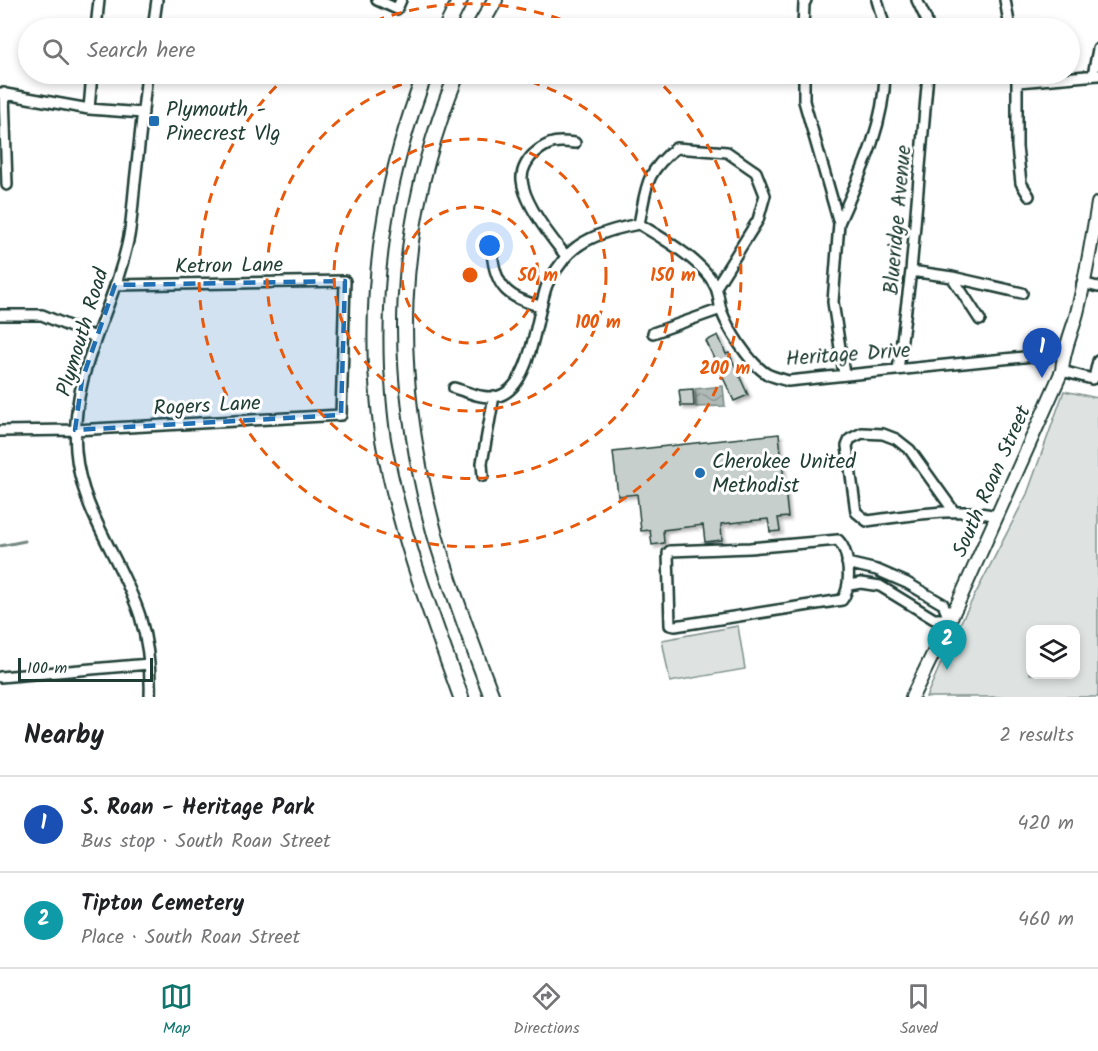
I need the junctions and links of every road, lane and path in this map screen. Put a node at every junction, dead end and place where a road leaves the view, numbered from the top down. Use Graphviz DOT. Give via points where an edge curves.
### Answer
graph roads {
  1 [pos="99,0"];
  2 [pos="157,0"];
  3 [pos="377,0"];
  4 [pos="401,0"];
  5 [pos="460,0"];
  6 [pos="495,0"];
  7 [pos="806,0"];
  8 [pos="878,0"];
  9 [pos="917,0"];
  10 [pos="1005,0"];
  11 [pos="97,18"];
  12 [pos="154,18"];
  13 [pos="451,18"];
  14 [pos="485,18"];
  15 [pos="803,18"];
  16 [pos="882,18"];
  17 [pos="926,18"];
  18 [pos="1008,18"];
  19 [pos="1098,49"];
  20 [pos="1095,75"];
  21 [pos="1080,76"];
  22 [pos="91,84"];
  23 [pos="146,84"];
  24 [pos="422,84"];
  25 [pos="453,84"];
  26 [pos="804,84"];
  27 [pos="885,84"];
  28 [pos="927,84"];
  29 [pos="1017,84"];
  30 [pos="2,93"];
  31 [pos="89,109"];
  32 [pos="143,113"];
  33 [pos="575,143"];
  34 [pos="7,185"];
  35 [pos="1029,196"];
  36 [pos="1098,203"];
  37 [pos="839,223"];
  38 [pos="639,224"];
  39 [pos="1095,247"];
  40 [pos="492,252"];
  41 [pos="566,256"];
  42 [pos="911,271"];
  43 [pos="952,277"];
  44 [pos="1082,283"];
  45 [pos="115,285"];
  46 [pos="716,287"];
  47 [pos="1098,287"];
  48 [pos="1022,293"];
  49 [pos="540,306"];
  50 [pos="721,309"];
  51 [pos="0,315"];
  52 [pos="980,320"];
  53 [pos="652,333"];
  54 [pos="95,337"];
  55 [pos="1063,354"];
  56 [pos="1098,361"];
  57 [pos="898,370"];
  58 [pos="1062,371"];
  59 [pos="844,374"];
  60 [pos="1096,378"];
  61 [pos="454,388"];
  62 [pos="494,396"];
  63 [pos="341,415"];
  64 [pos="75,430"];
  65 [pos="0,431"];
  66 [pos="483,476"];
  67 [pos="953,510"];
  68 [pos="997,516"];
  69 [pos="847,563"];
  70 [pos="849,585"];
  71 [pos="950,618"];
  72 [pos="149,664"];
  73 [pos="0,677"];
  74 [pos="150,697"];
  75 [pos="461,697"];
  76 [pos="492,697"];
  77 [pos="912,697"];
  1 -- 11 [label="street"];
  2 -- 12 [label="street"];
  3 -- 4 [label="street" via="397,9"];
  5 -- 13 [label="highway"];
  6 -- 14 [label="highway"];
  7 -- 15 [label="street"];
  8 -- 16 [label="street"];
  9 -- 17 [label="street"];
  10 -- 18 [label="street"];
  19 -- 20 [label="street"];
  20 -- 21 [label="street"];
  22 -- 31 [label="street"];
  23 -- 32 [label="street, Plymouth Road"];
  24 -- 75 [label="highway" via="396,159 378,260 378,394 383,442 404,532"];
  25 -- 76 [label="highway" via="419,188 405,289 406,382 416,451 436,536"];
  26 -- 37 [label="street" via="804,101"];
  27 -- 37 [label="street" via="870,154"];
  28 -- 42 [label="street, Blueridge Avenue"];
  29 -- 35 [label="street" via="1017,147 1021,183"];
  30 -- 31 [label="street"];
  30 -- 34 [label="street"];
  31 -- 32 [label="street"];
  32 -- 45 [label="street, Plymouth Road" via="129,236"];
  33 -- 41 [label="street" via="555,141 542,148 531,156 522,172 522,183 537,214"];
  36 -- 39 [label="main road, South Roan Street"];
  37 -- 59 [label="street" via="833,302"];
  38 -- 41 [label="street" via="593,237"];
  38 -- 46 [label="street, Heritage Drive" via="688,256"];
  38 -- 46 [label="street" via="650,176 676,148 727,152 742,160 756,172 765,195 758,220"];
  39 -- 44 [label="main road, South Roan Street"];
  40 -- 49 [label="street" via="497,279 505,290 518,301"];
  41 -- 49 [label="street" via="548,283"];
  42 -- 43 [label="street"];
  42 -- 57 [label="street, Blueridge Avenue"];
  43 -- 48 [label="street"];
  43 -- 52 [label="street"];
  44 -- 47 [label="street"];
  44 -- 55 [label="main road, South Roan Street" via="1077,314"];
  45 -- 54 [label="street, Plymouth Road"];
  45 -- 63 [label="street, Ketron Lane" via="345,281"];
  46 -- 50 [label="street, Heritage Drive"];
  49 -- 62 [label="street" via="524,372 514,386 501,396"];
  50 -- 53 [label="street"];
  50 -- 59 [label="street, Heritage Drive" via="746,353 766,373 788,381"];
  51 -- 54 [label="street" via="42,315"];
  54 -- 64 [label="street, Plymouth Road" via="82,380"];
  55 -- 57 [label="street, Heritage Drive"];
  55 -- 58 [label="main road, South Roan Street"];
  56 -- 60 [label="street"];
  57 -- 59 [label="street, Heritage Drive"];
  58 -- 60 [label="street"];
  58 -- 68 [label="main road, South Roan Street"];
  61 -- 62 [label="street"];
  62 -- 66 [label="street"];
  63 -- 64 [label="street, Rogers Lane"];
  64 -- 65 [label="street, Rogers Lane"];
  64 -- 72 [label="street, Plymouth Road" via="86,497 139,614"];
  67 -- 67 [label="street" via="867,521 861,518 856,512 850,439 862,433 896,439 910,450"];
  67 -- 68 [label="street"];
  68 -- 71 [label="main road, South Roan Street"];
  69 -- 70 [label="street"];
  69 -- 70 [label="street" via="838,540 670,552 670,625 842,600"];
  69 -- 71 [label="street" via="908,583 943,604"];
  70 -- 71 [label="street" via="880,586 934,619"];
  71 -- 77 [label="main road, South Roan Street"];
  72 -- 73 [label="street"];
  72 -- 74 [label="street, Plymouth Road"];
}
